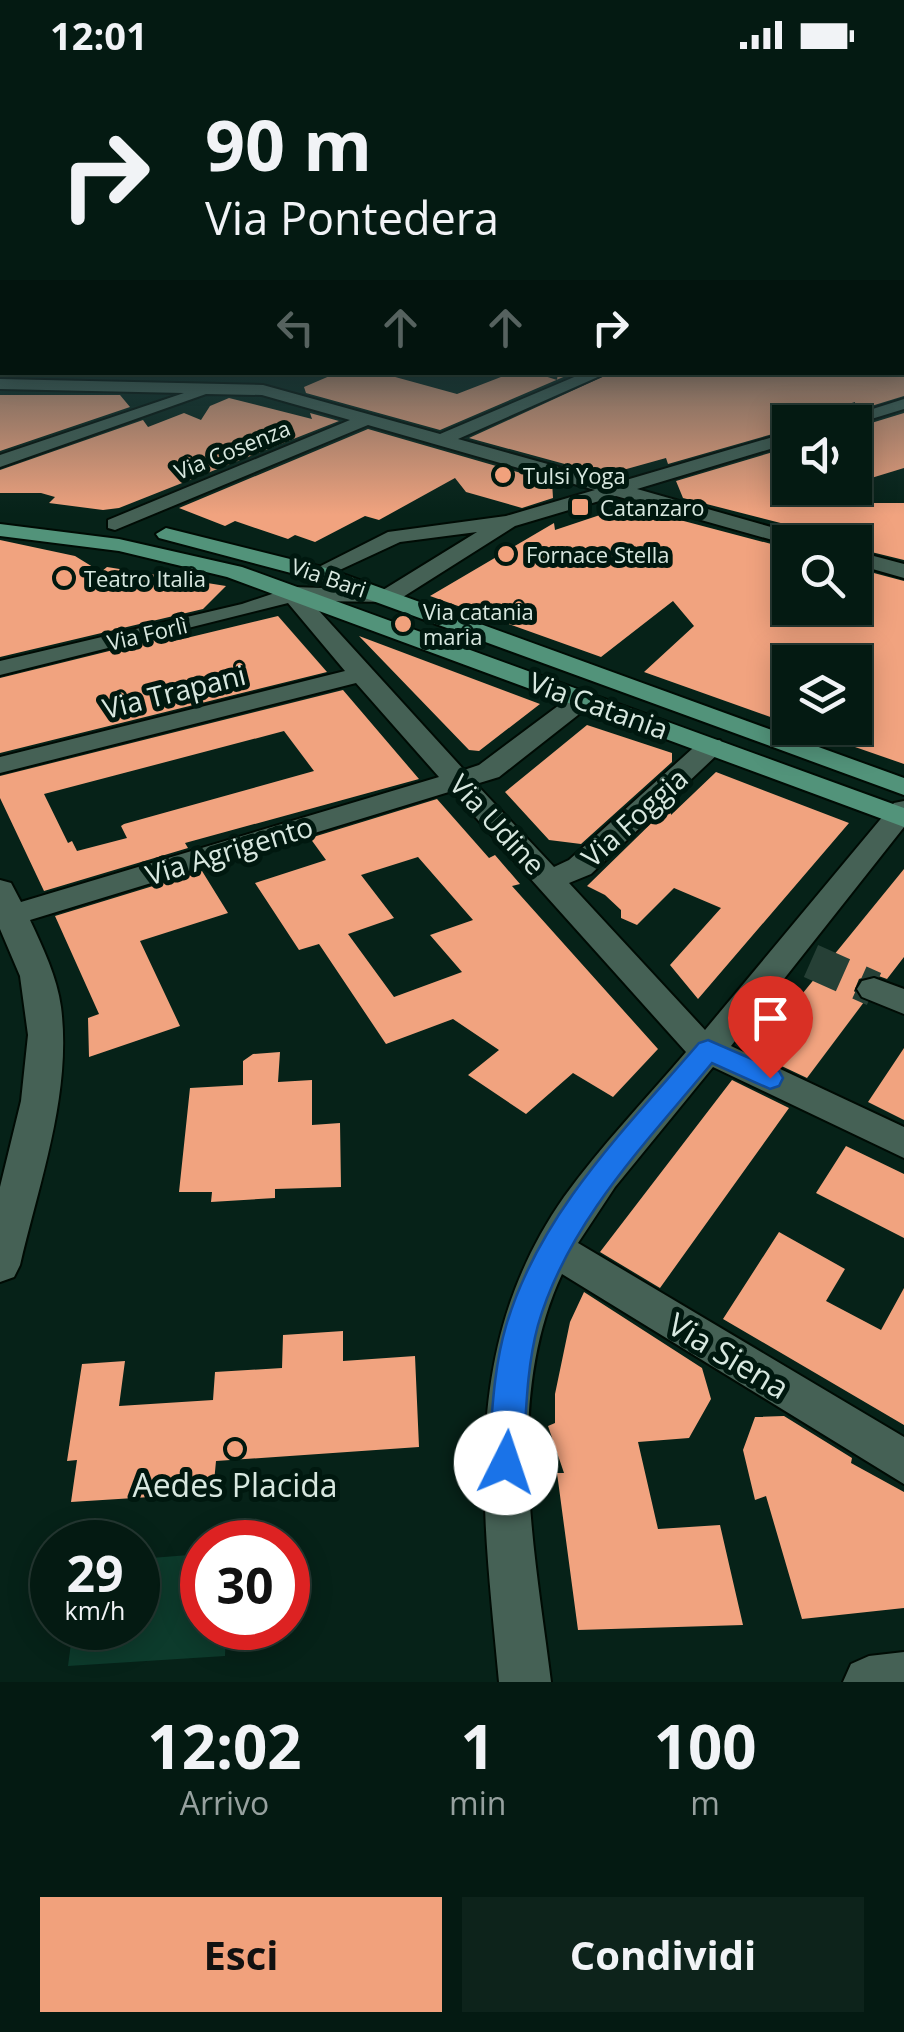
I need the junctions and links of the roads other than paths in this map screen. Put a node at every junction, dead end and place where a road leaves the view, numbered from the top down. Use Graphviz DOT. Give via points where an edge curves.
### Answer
graph roads {
  1 [pos="254,375"];
  2 [pos="594,375"];
  3 [pos="0,384"];
  4 [pos="161,386"];
  5 [pos="221,387"];
  6 [pos="904,404"];
  7 [pos="160,407"];
  8 [pos="872,413"];
  9 [pos="368,419"];
  10 [pos="441,440"];
  11 [pos="772,442"];
  12 [pos="0,460"];
  13 [pos="615,489"];
  14 [pos="0,511"];
  15 [pos="508,522"];
  16 [pos="115,524"];
  17 [pos="0,530"];
  18 [pos="772,533"];
  19 [pos="872,562"];
  20 [pos="904,571"];
  21 [pos="318,573"];
  22 [pos="293,594"];
  23 [pos="387,597"];
  24 [pos="0,668"];
  25 [pos="362,674"];
  26 [pos="583,699"];
  27 [pos="712,746"];
  28 [pos="0,765"];
  29 [pos="458,782"];
  30 [pos="903,807"];
  31 [pos="552,880"];
  32 [pos="4,908"];
  33 [pos="708,1050"];
  34 [pos="904,1144"];
  35 [pos="554,1249"];
  36 [pos="0,1265"];
  37 [pos="904,1462"];
  38 [pos="904,1678"];
  39 [pos="526,1682"];
  40 [pos="869,1682"];
  1 -- 5 [label="street"];
  2 -- 10 [label="street"];
  3 -- 4 [label="street"];
  4 -- 5 [label="street"];
  4 -- 7 [label="street" via="167,394"];
  5 -- 7 [label="street"];
  5 -- 9 [label="street" via="263,390"];
  6 -- 8 [label="street"];
  7 -- 12 [label="street"];
  9 -- 10 [label="street"];
  9 -- 16 [label="street, Via Cosenza"];
  10 -- 13 [label="street"];
  11 -- 13 [label="street"];
  13 -- 15 [label="street"];
  13 -- 18 [label="street"];
  14 -- 16 [label="main road, Via Bari"];
  15 -- 21 [label="street" via="395,536"];
  15 -- 23 [label="street"];
  16 -- 21 [label="main road, Via Bari"];
  17 -- 22 [label="main road, Via Bari" via="166,554"];
  19 -- 20 [label="street"];
  21 -- 23 [label="main road, Via Bari"];
  22 -- 23 [label="street, Via Bari"];
  22 -- 24 [label="street, Via Forlì"];
  22 -- 25 [label="street, Via Udine"];
  22 -- 26 [label="main road, Via Catania"];
  23 -- 30 [label="main road, Via Catania"];
  25 -- 28 [label="street, Via Trapani"];
  25 -- 29 [label="street, Via Udine"];
  26 -- 27 [label="main road, Via Catania"];
  26 -- 29 [label="street, Via Agrigento" via="489,771"];
  27 -- 30 [label="main road, Via Catania"];
  27 -- 31 [label="street, Via Foggia" via="580,867"];
  29 -- 31 [label="street, Via Udine"];
  29 -- 32 [label="street, Via Agrigento"];
  30 -- 33 [label="street"];
  31 -- 33 [label="street, Via Udine"];
  32 -- 36 [label="street" via="40,989 45,1035"];
  33 -- 34 [label="street, Via Udine"];
  33 -- 35 [label="street" via="602,1173"];
  35 -- 37 [label="street, Via Siena"];
  35 -- 39 [label="street" via="522,1328 507,1435"];
  38 -- 40 [label="street"];
}
